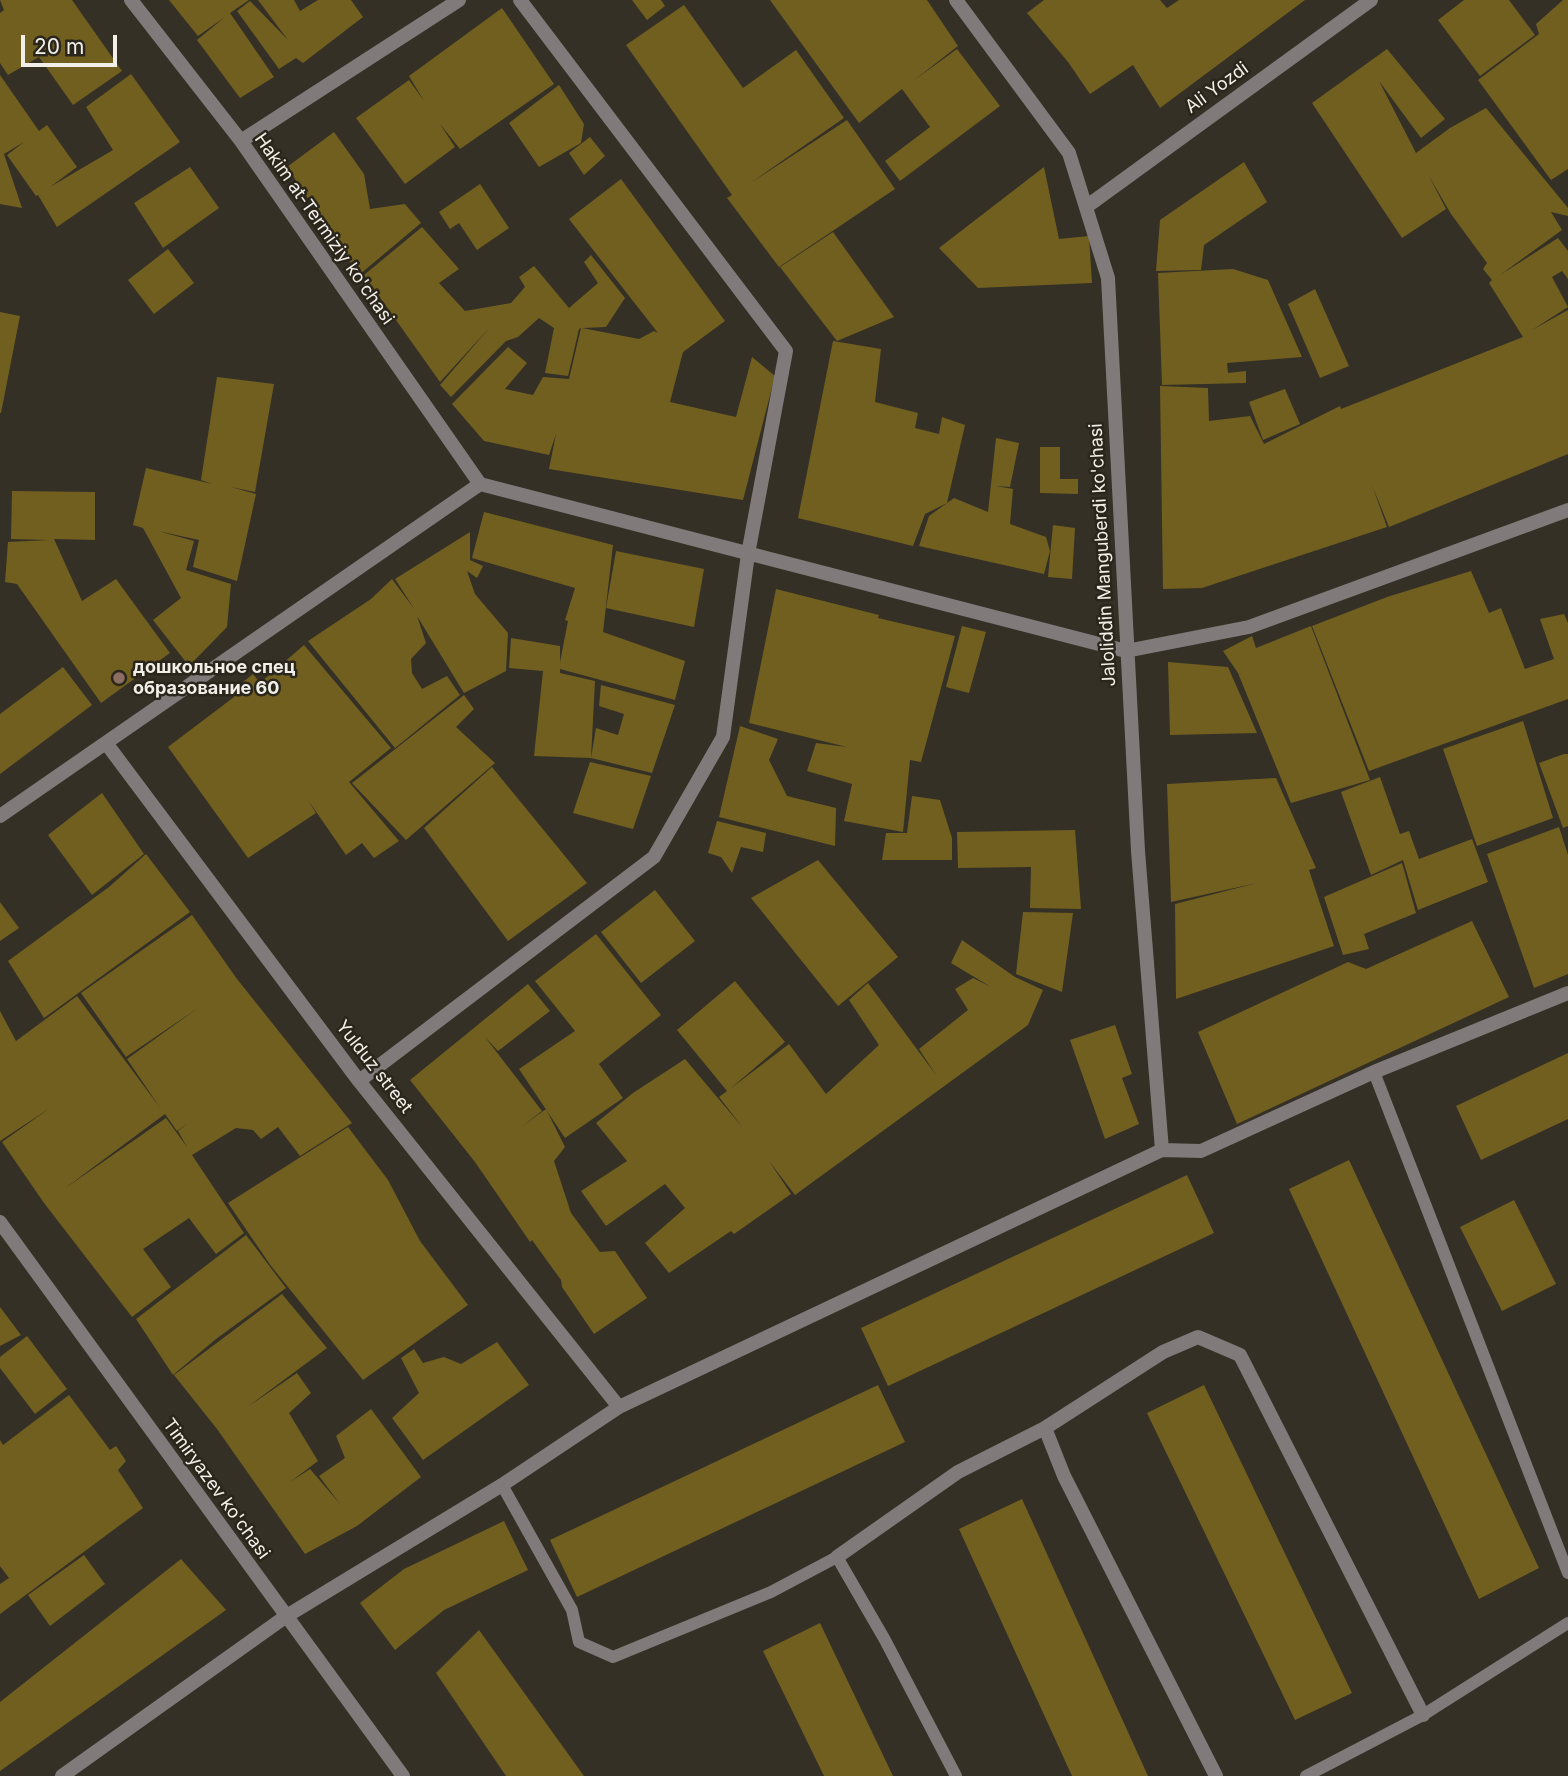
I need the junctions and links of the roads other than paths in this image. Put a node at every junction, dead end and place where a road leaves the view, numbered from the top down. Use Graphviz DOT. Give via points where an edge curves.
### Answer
graph roads {
  1 [pos="131,0"];
  2 [pos="459,0"];
  3 [pos="520,0"];
  4 [pos="956,0"];
  5 [pos="1364,2"];
  6 [pos="241,141"];
  7 [pos="1086,207"];
  8 [pos="480,484"];
  9 [pos="1568,510"];
  10 [pos="748,554"];
  11 [pos="1126,651"];
  12 [pos="106,743"];
  13 [pos="0,816"];
  14 [pos="1568,993"];
  15 [pos="1374,1072"];
  16 [pos="359,1081"];
  17 [pos="1162,1150"];
  18 [pos="0,1222"];
  19 [pos="619,1407"];
  20 [pos="1045,1428"];
  21 [pos="502,1485"];
  22 [pos="837,1557"];
  23 [pos="1568,1573"];
  24 [pos="285,1617"];
  25 [pos="1568,1623"];
  26 [pos="1423,1715"];
  27 [pos="62,1776"];
  28 [pos="403,1776"];
  29 [pos="956,1776"];
  30 [pos="1216,1776"];
  31 [pos="1306,1776"];
  1 -- 6 [label="street, Hakim at-Termiziy ko'chasi"];
  2 -- 6 [label="street"];
  3 -- 10 [label="street" via="786,351"];
  4 -- 7 [label="street, Jaloliddin Manguberdi ko'chasi" via="1069,153"];
  5 -- 7 [label="street, Ali Yozdi"];
  6 -- 8 [label="street, Hakim at-Termiziy ko'chasi"];
  7 -- 11 [label="street, Jaloliddin Manguberdi ko'chasi" via="1108,278"];
  8 -- 10 [label="street"];
  8 -- 12 [label="street"];
  9 -- 11 [label="street" via="1249,627"];
  10 -- 11 [label="street"];
  10 -- 16 [label="street" via="723,737 654,857"];
  11 -- 17 [label="street, Jaloliddin Manguberdi ko'chasi"];
  12 -- 13 [label="street"];
  12 -- 16 [label="street, Yulduz street"];
  14 -- 15 [label="street"];
  15 -- 17 [label="street" via="1201,1151"];
  15 -- 23 [label="lane"];
  16 -- 19 [label="street, Yulduz street"];
  17 -- 19 [label="street"];
  18 -- 24 [label="street, Timiryazev ko'chasi"];
  19 -- 21 [label="street"];
  20 -- 22 [label="street" via="958,1472"];
  20 -- 26 [label="street" via="1163,1352 1198,1337 1240,1355"];
  20 -- 30 [label="street" via="1064,1476"];
  21 -- 22 [label="lane" via="572,1610 579,1642 613,1657 771,1592"];
  21 -- 24 [label="street"];
  22 -- 29 [label="lane"];
  24 -- 27 [label="street"];
  24 -- 28 [label="street, Timiryazev ko'chasi"];
  25 -- 26 [label="lane"];
  26 -- 31 [label="lane"];
}
